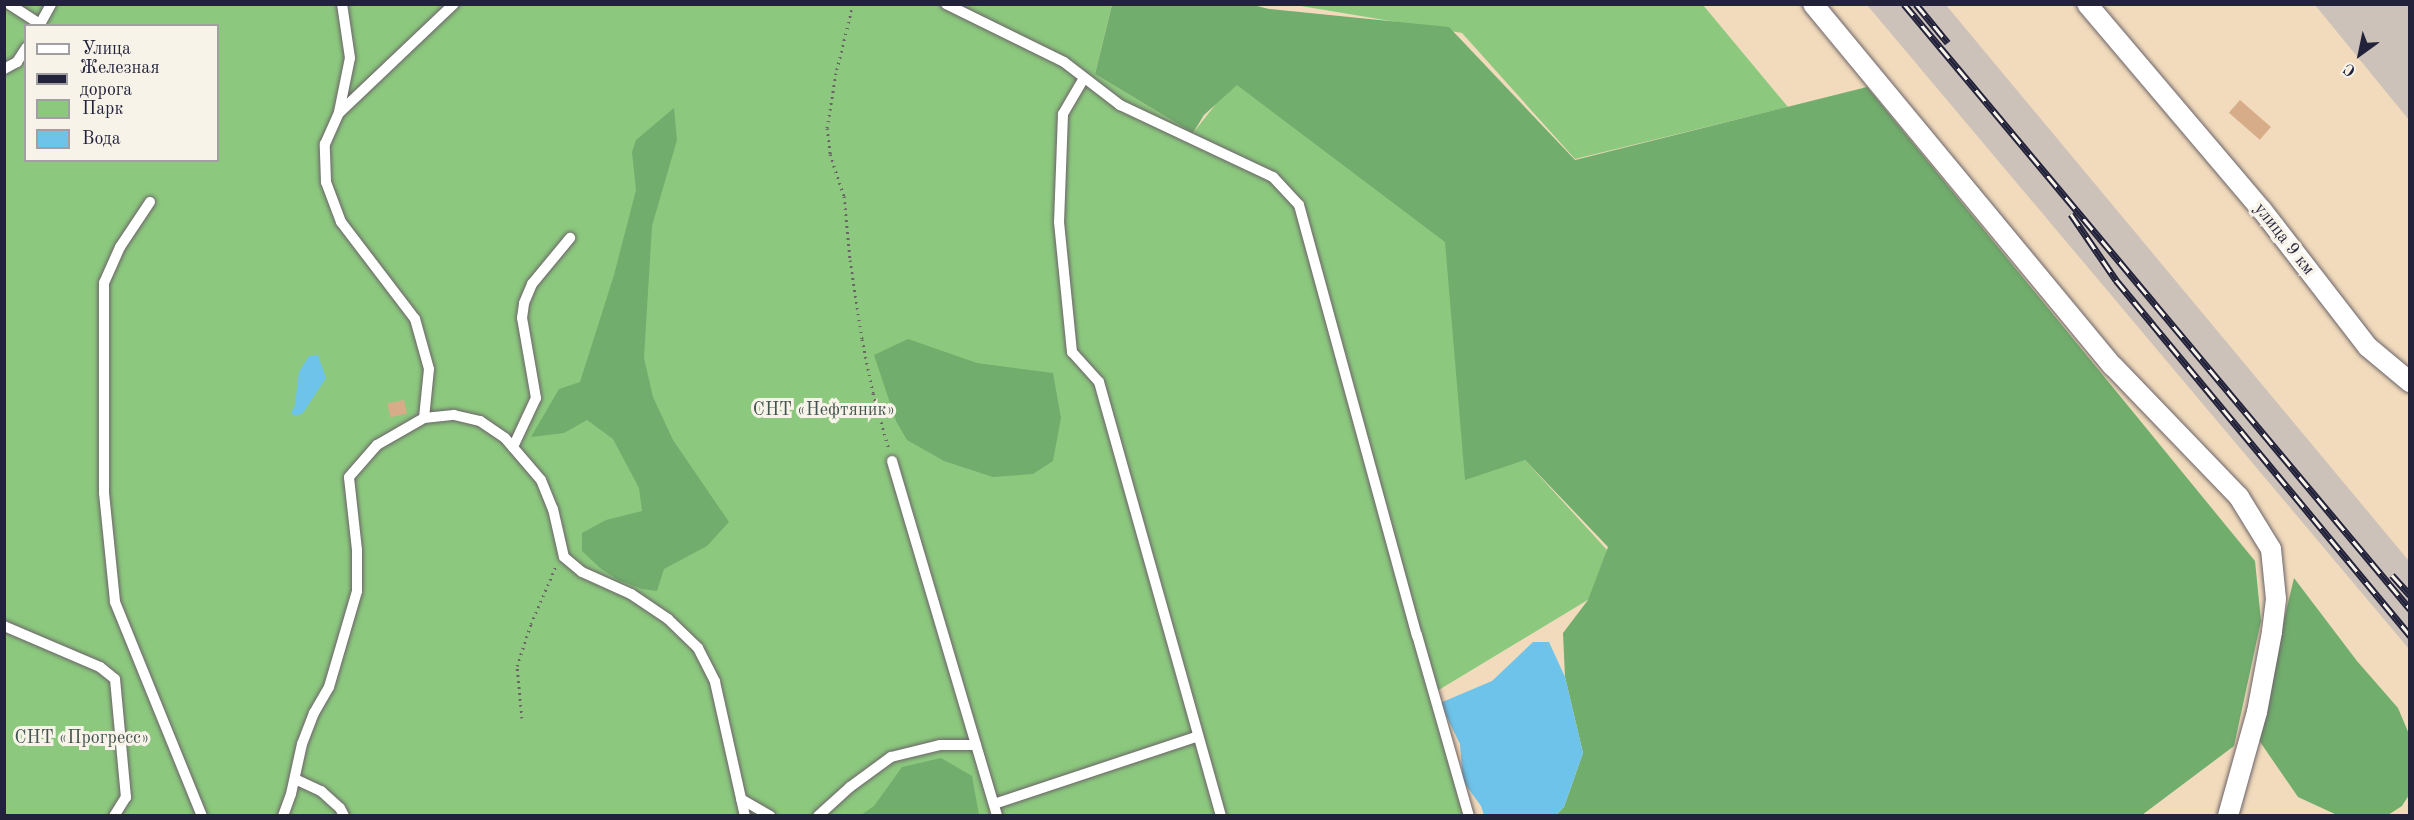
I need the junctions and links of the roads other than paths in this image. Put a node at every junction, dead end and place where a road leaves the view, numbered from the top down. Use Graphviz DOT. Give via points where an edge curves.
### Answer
graph roads {
  1 [pos="9,4"];
  2 [pos="51,4"];
  3 [pos="342,4"];
  4 [pos="454,4"];
  5 [pos="946,4"];
  6 [pos="1813,4"];
  7 [pos="2087,4"];
  8 [pos="38,24"];
  9 [pos="40,24"];
  10 [pos="24,51"];
  11 [pos="4,69"];
  12 [pos="1084,78"];
  13 [pos="339,113"];
  14 [pos="150,202"];
  15 [pos="570,238"];
  16 [pos="2409,382"];
  17 [pos="424,418"];
  18 [pos="513,447"];
  19 [pos="892,461"];
  20 [pos="4,626"];
  21 [pos="1198,736"];
  22 [pos="976,745"];
  23 [pos="295,778"];
  24 [pos="741,799"];
  25 [pos="994,804"];
  26 [pos="114,816"];
  27 [pos="202,816"];
  28 [pos="283,816"];
  29 [pos="344,816"];
  30 [pos="745,816"];
  31 [pos="770,816"];
  32 [pos="818,816"];
  33 [pos="997,816"];
  34 [pos="1221,816"];
  35 [pos="1469,816"];
  36 [pos="2228,816"];
  1 -- 8 [label="lane"];
  2 -- 9 [label="lane"];
  3 -- 13 [label="lane" via="350,58"];
  4 -- 13 [label="lane"];
  5 -- 12 [label="lane" via="1064,62"];
  6 -- 36 [label="street" via="2113,366 2239,496 2271,549 2277,599 2272,632 2257,712"];
  7 -- 16 [label="street, улица 9 км" via="2262,210 2368,347"];
  10 -- 11 [label="lane" via="17,62"];
  12 -- 21 [label="lane" via="1063,114 1059,222 1072,352 1098,382"];
  12 -- 35 [label="lane" via="1120,105 1273,177 1299,205"];
  13 -- 17 [label="lane" via="325,144 326,182 341,222 415,319 429,369"];
  14 -- 27 [label="lane" via="120,247 104,283 104,493 116,602"];
  15 -- 18 [label="lane" via="532,284 524,303 522,318 536,398"];
  17 -- 18 [label="lane" via="454,415 480,421"];
  17 -- 23 [label="lane" via="377,445 350,477 357,591 333,676 302,744"];
  18 -- 24 [label="lane" via="541,480 553,509 564,556 582,572 640,600 668,619 698,648 715,682"];
  19 -- 22 [label="lane"];
  20 -- 26 [label="lane" via="100,667 115,679 126,797"];
  21 -- 25 [label="lane"];
  21 -- 34 [label="lane"];
  22 -- 25 [label="lane"];
  22 -- 32 [label="lane" via="940,745 891,757"];
  23 -- 28 [label="lane"];
  23 -- 29 [label="lane" via="321,791"];
  24 -- 30 [label="lane"];
  24 -- 31 [label="lane"];
  25 -- 33 [label="lane"];
}
